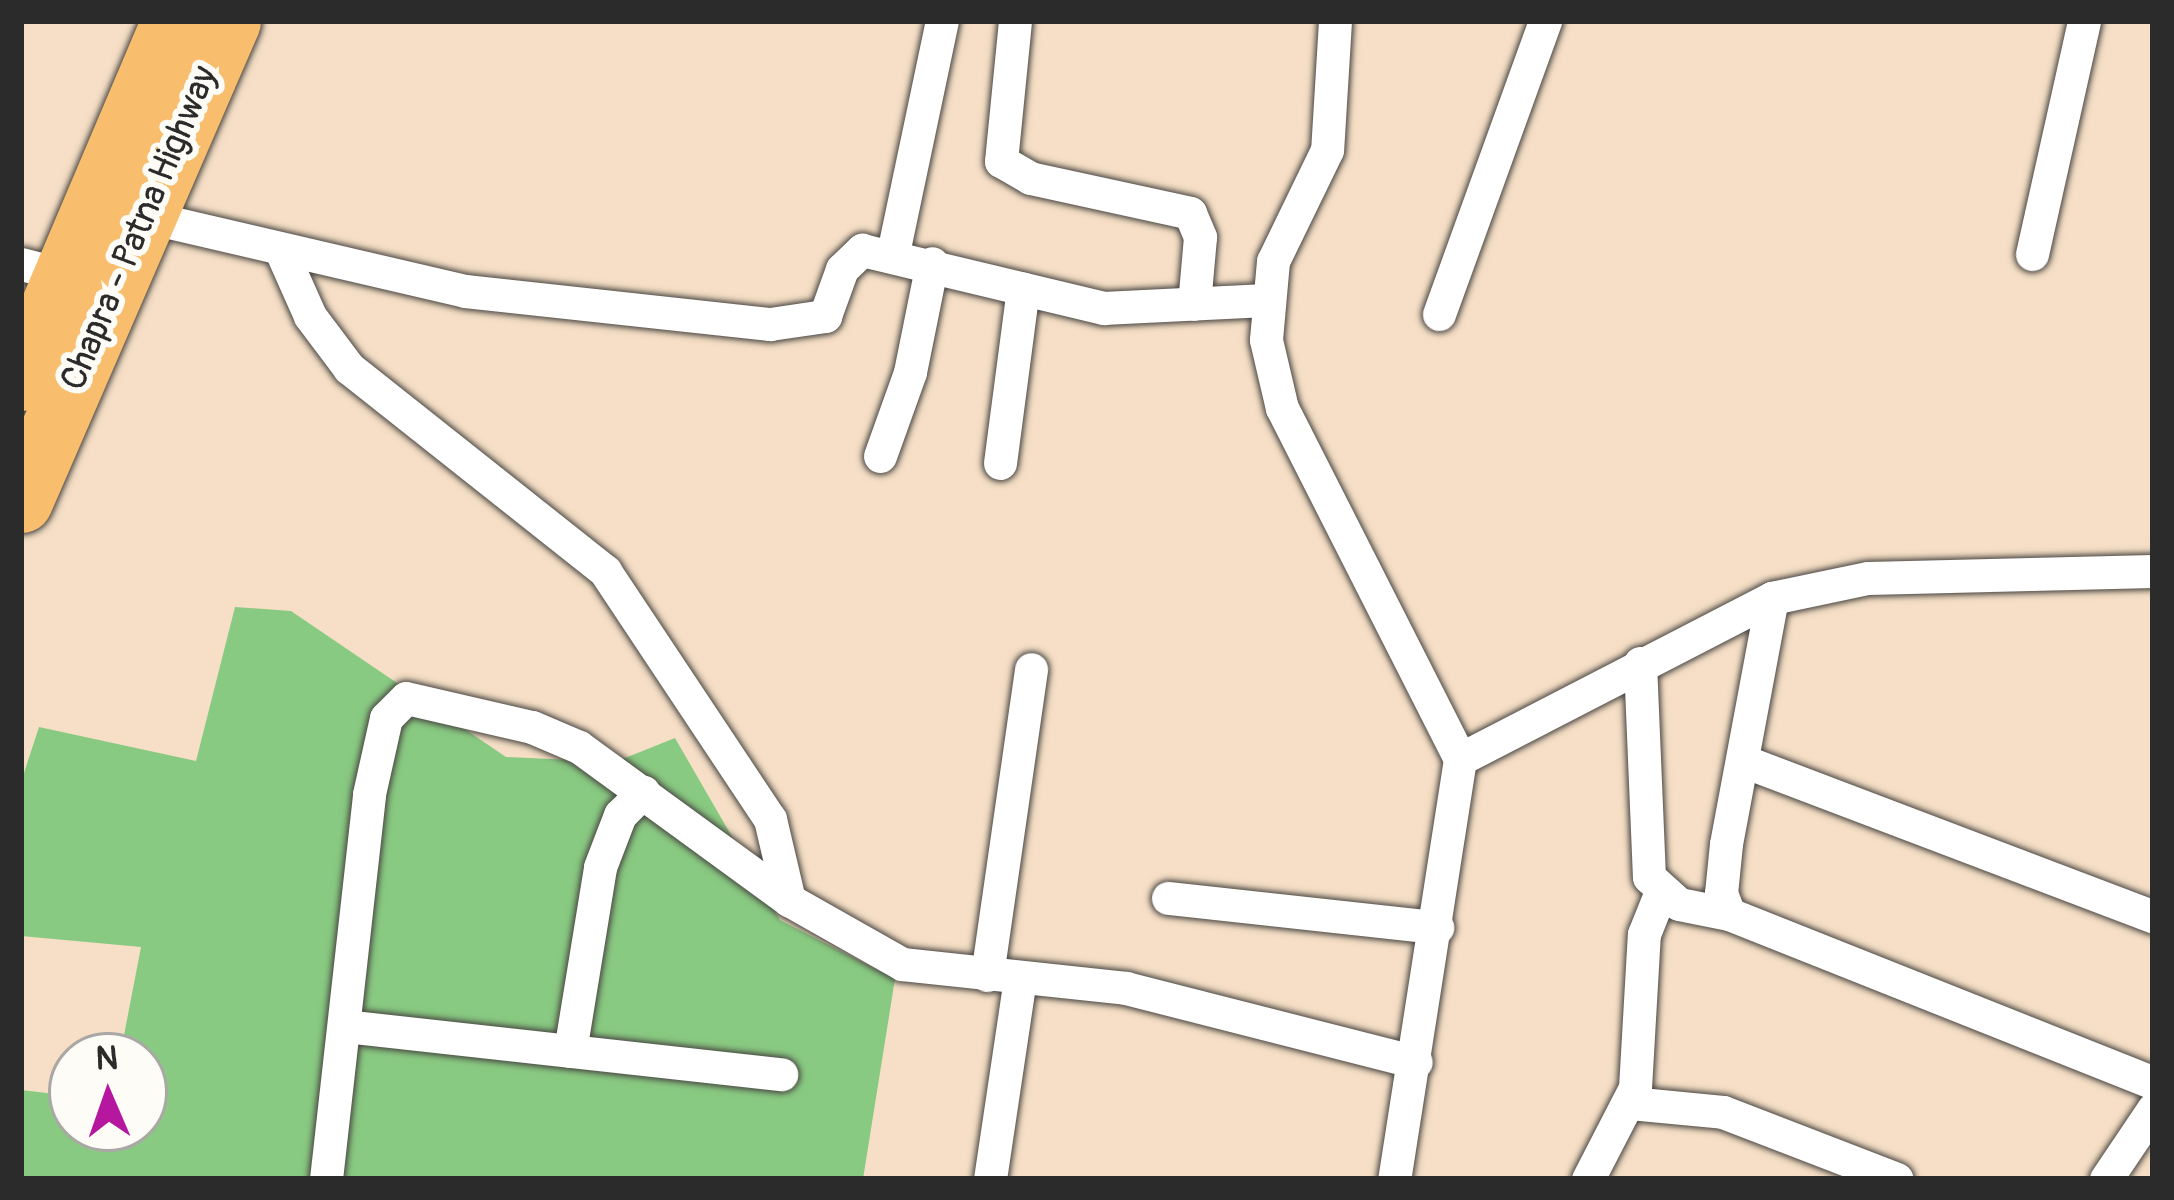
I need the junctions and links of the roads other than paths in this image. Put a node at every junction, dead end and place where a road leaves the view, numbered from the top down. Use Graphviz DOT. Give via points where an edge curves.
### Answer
graph roads {
  1 [pos="172,21"];
  2 [pos="229,21"];
  3 [pos="942,21"];
  4 [pos="1015,21"];
  5 [pos="1335,21"];
  6 [pos="1545,21"];
  7 [pos="2084,21"];
  8 [pos="143,217"];
  9 [pos="282,253"];
  10 [pos="893,253"];
  11 [pos="2032,254"];
  12 [pos="932,263"];
  13 [pos="43,270"];
  14 [pos="1023,289"];
  15 [pos="1265,300"];
  16 [pos="1194,304"];
  17 [pos="1439,314"];
  18 [pos="21,379"];
  19 [pos="880,457"];
  20 [pos="1000,463"];
  21 [pos="21,501"];
  22 [pos="2153,571"];
  23 [pos="1772,598"];
  24 [pos="1640,663"];
  25 [pos="1031,669"];
  26 [pos="1460,759"];
  27 [pos="1746,762"];
  28 [pos="643,792"];
  29 [pos="1660,894"];
  30 [pos="1168,898"];
  31 [pos="789,900"];
  32 [pos="1729,914"];
  33 [pos="2153,917"];
  34 [pos="1437,927"];
  35 [pos="1003,977"];
  36 [pos="344,1026"];
  37 [pos="570,1051"];
  38 [pos="1417,1062"];
  39 [pos="781,1075"];
  40 [pos="2153,1083"];
  41 [pos="1630,1103"];
  42 [pos="2153,1108"];
  43 [pos="326,1179"];
  44 [pos="990,1179"];
  45 [pos="1394,1179"];
  46 [pos="1588,1179"];
  47 [pos="1898,1179"];
  48 [pos="2107,1179"];
  1 -- 13 [label="highway, Chapra - Patna Highway"];
  2 -- 8 [label="highway, Chapra - Patna Highway"];
  3 -- 10 [label="street"];
  4 -- 16 [label="street" via="1001,161 1030,178 1190,213 1200,237"];
  5 -- 15 [label="street" via="1327,150 1282,233"];
  6 -- 17 [label="street"];
  7 -- 11 [label="street"];
  8 -- 9 [label="street"];
  8 -- 21 [label="highway, Chapra - Patna Highway"];
  9 -- 10 [label="street" via="465,291 770,324 826,316 850,257"];
  9 -- 31 [label="street" via="310,316 350,368 576,544 617,587 770,819"];
  10 -- 12 [label="street"];
  12 -- 14 [label="street"];
  12 -- 19 [label="street" via="910,372"];
  13 -- 18 [label="highway, Chapra - Patna Highway"];
  14 -- 16 [label="street" via="1104,308"];
  14 -- 20 [label="street"];
  15 -- 16 [label="street"];
  15 -- 26 [label="street" via="1282,408"];
  22 -- 23 [label="street" via="1868,578"];
  23 -- 24 [label="street"];
  23 -- 27 [label="street"];
  24 -- 26 [label="street"];
  24 -- 29 [label="street" via="1645,854"];
  25 -- 35 [label="street"];
  26 -- 34 [label="street"];
  27 -- 32 [label="street" via="1726,844 1721,893"];
  27 -- 33 [label="street"];
  28 -- 31 [label="street"];
  28 -- 36 [label="street" via="532,727 418,698 396,703 374,762"];
  28 -- 37 [label="street" via="620,815 600,867"];
  29 -- 32 [label="street"];
  29 -- 41 [label="street" via="1644,934"];
  30 -- 34 [label="street"];
  31 -- 35 [label="street" via="902,964"];
  32 -- 40 [label="street"];
  34 -- 38 [label="street"];
  35 -- 38 [label="street" via="1126,988"];
  35 -- 44 [label="street"];
  36 -- 37 [label="street"];
  36 -- 43 [label="street"];
  37 -- 39 [label="street"];
  38 -- 45 [label="street"];
  41 -- 46 [label="street" via="1609,1126"];
  41 -- 47 [label="street" via="1723,1112"];
  42 -- 48 [label="street"];
}
